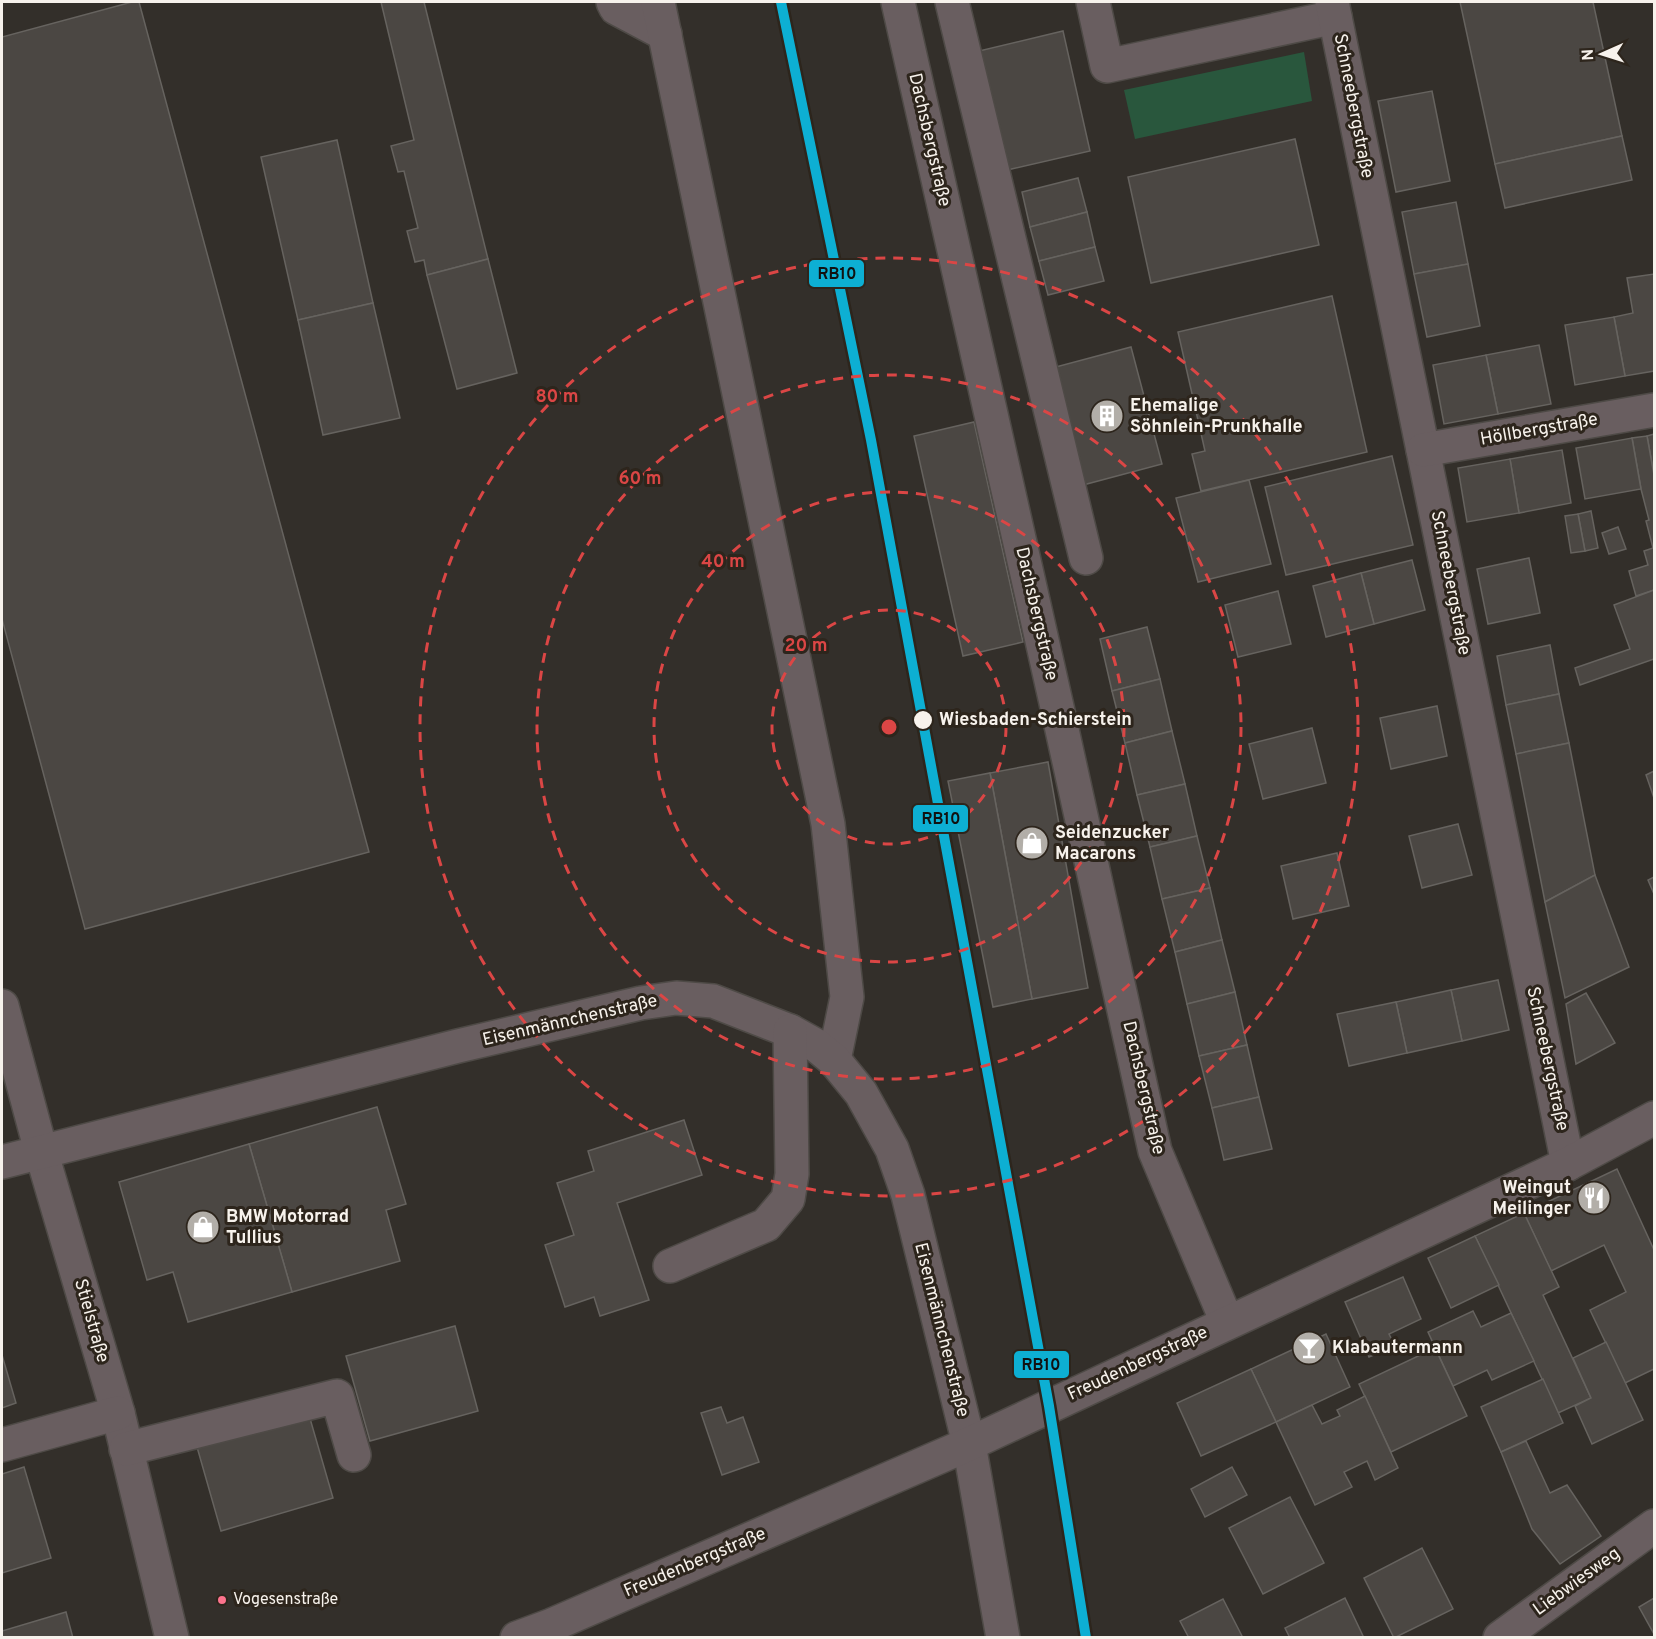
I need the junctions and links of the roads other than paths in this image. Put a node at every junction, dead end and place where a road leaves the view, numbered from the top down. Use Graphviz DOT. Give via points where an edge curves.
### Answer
graph roads {
  1 [pos="613,2"];
  2 [pos="658,2"];
  3 [pos="898,2"];
  4 [pos="1093,2"];
  5 [pos="961,3"];
  6 [pos="1334,9"];
  7 [pos="665,34"];
  8 [pos="1654,410"];
  9 [pos="1423,450"];
  10 [pos="1086,558"];
  11 [pos="2,1006"];
  12 [pos="790,1031"];
  13 [pos="834,1060"];
  14 [pos="1654,1118"];
  15 [pos="41,1151"];
  16 [pos="2,1162"];
  17 [pos="1568,1164"];
  18 [pos="670,1266"];
  19 [pos="1227,1322"];
  20 [pos="118,1413"];
  21 [pos="969,1444"];
  22 [pos="2,1445"];
  23 [pos="126,1449"];
  24 [pos="354,1455"];
  25 [pos="1654,1526"];
  26 [pos="554,1631"];
  27 [pos="172,1638"];
  28 [pos="517,1638"];
  29 [pos="1003,1638"];
  30 [pos="1500,1638"];
  1 -- 7 [label="street" via="616,8"];
  2 -- 7 [label="street"];
  3 -- 19 [label="street, Dachsbergstraße" via="1155,1151"];
  4 -- 6 [label="street" via="1107,66"];
  5 -- 10 [label="street"];
  6 -- 9 [label="street, Schneebergstraße"];
  7 -- 13 [label="street" via="828,824 847,997"];
  8 -- 9 [label="street, Höllbergstraße"];
  9 -- 17 [label="street, Schneebergstraße"];
  11 -- 15 [label="street, Stielstraße"];
  12 -- 13 [label="street, Eisenmännchenstraße"];
  12 -- 15 [label="street, Eisenmännchenstraße" via="713,1002 676,998 641,1003"];
  12 -- 18 [label="street" via="792,1174 788,1199 766,1225"];
  13 -- 21 [label="street, Eisenmännchenstraße" via="861,1093 892,1149 908,1195"];
  14 -- 17 [label="street, Freudenbergstraße"];
  15 -- 16 [label="street, Eisenmännchenstraße"];
  15 -- 20 [label="street, Stielstraße"];
  17 -- 19 [label="street, Freudenbergstraße"];
  19 -- 21 [label="street, Freudenbergstraße"];
  20 -- 22 [label="street"];
  20 -- 23 [label="street, Stielstraße"];
  21 -- 26 [label="street, Freudenbergstraße"];
  21 -- 29 [label="street, Eisenmännchenstraße"];
  23 -- 24 [label="street" via="337,1396"];
  23 -- 27 [label="street, Stielstraße"];
  25 -- 30 [label="street, Liebwiesweg"];
  26 -- 28 [label="street, Freudenbergstraße"];
}
